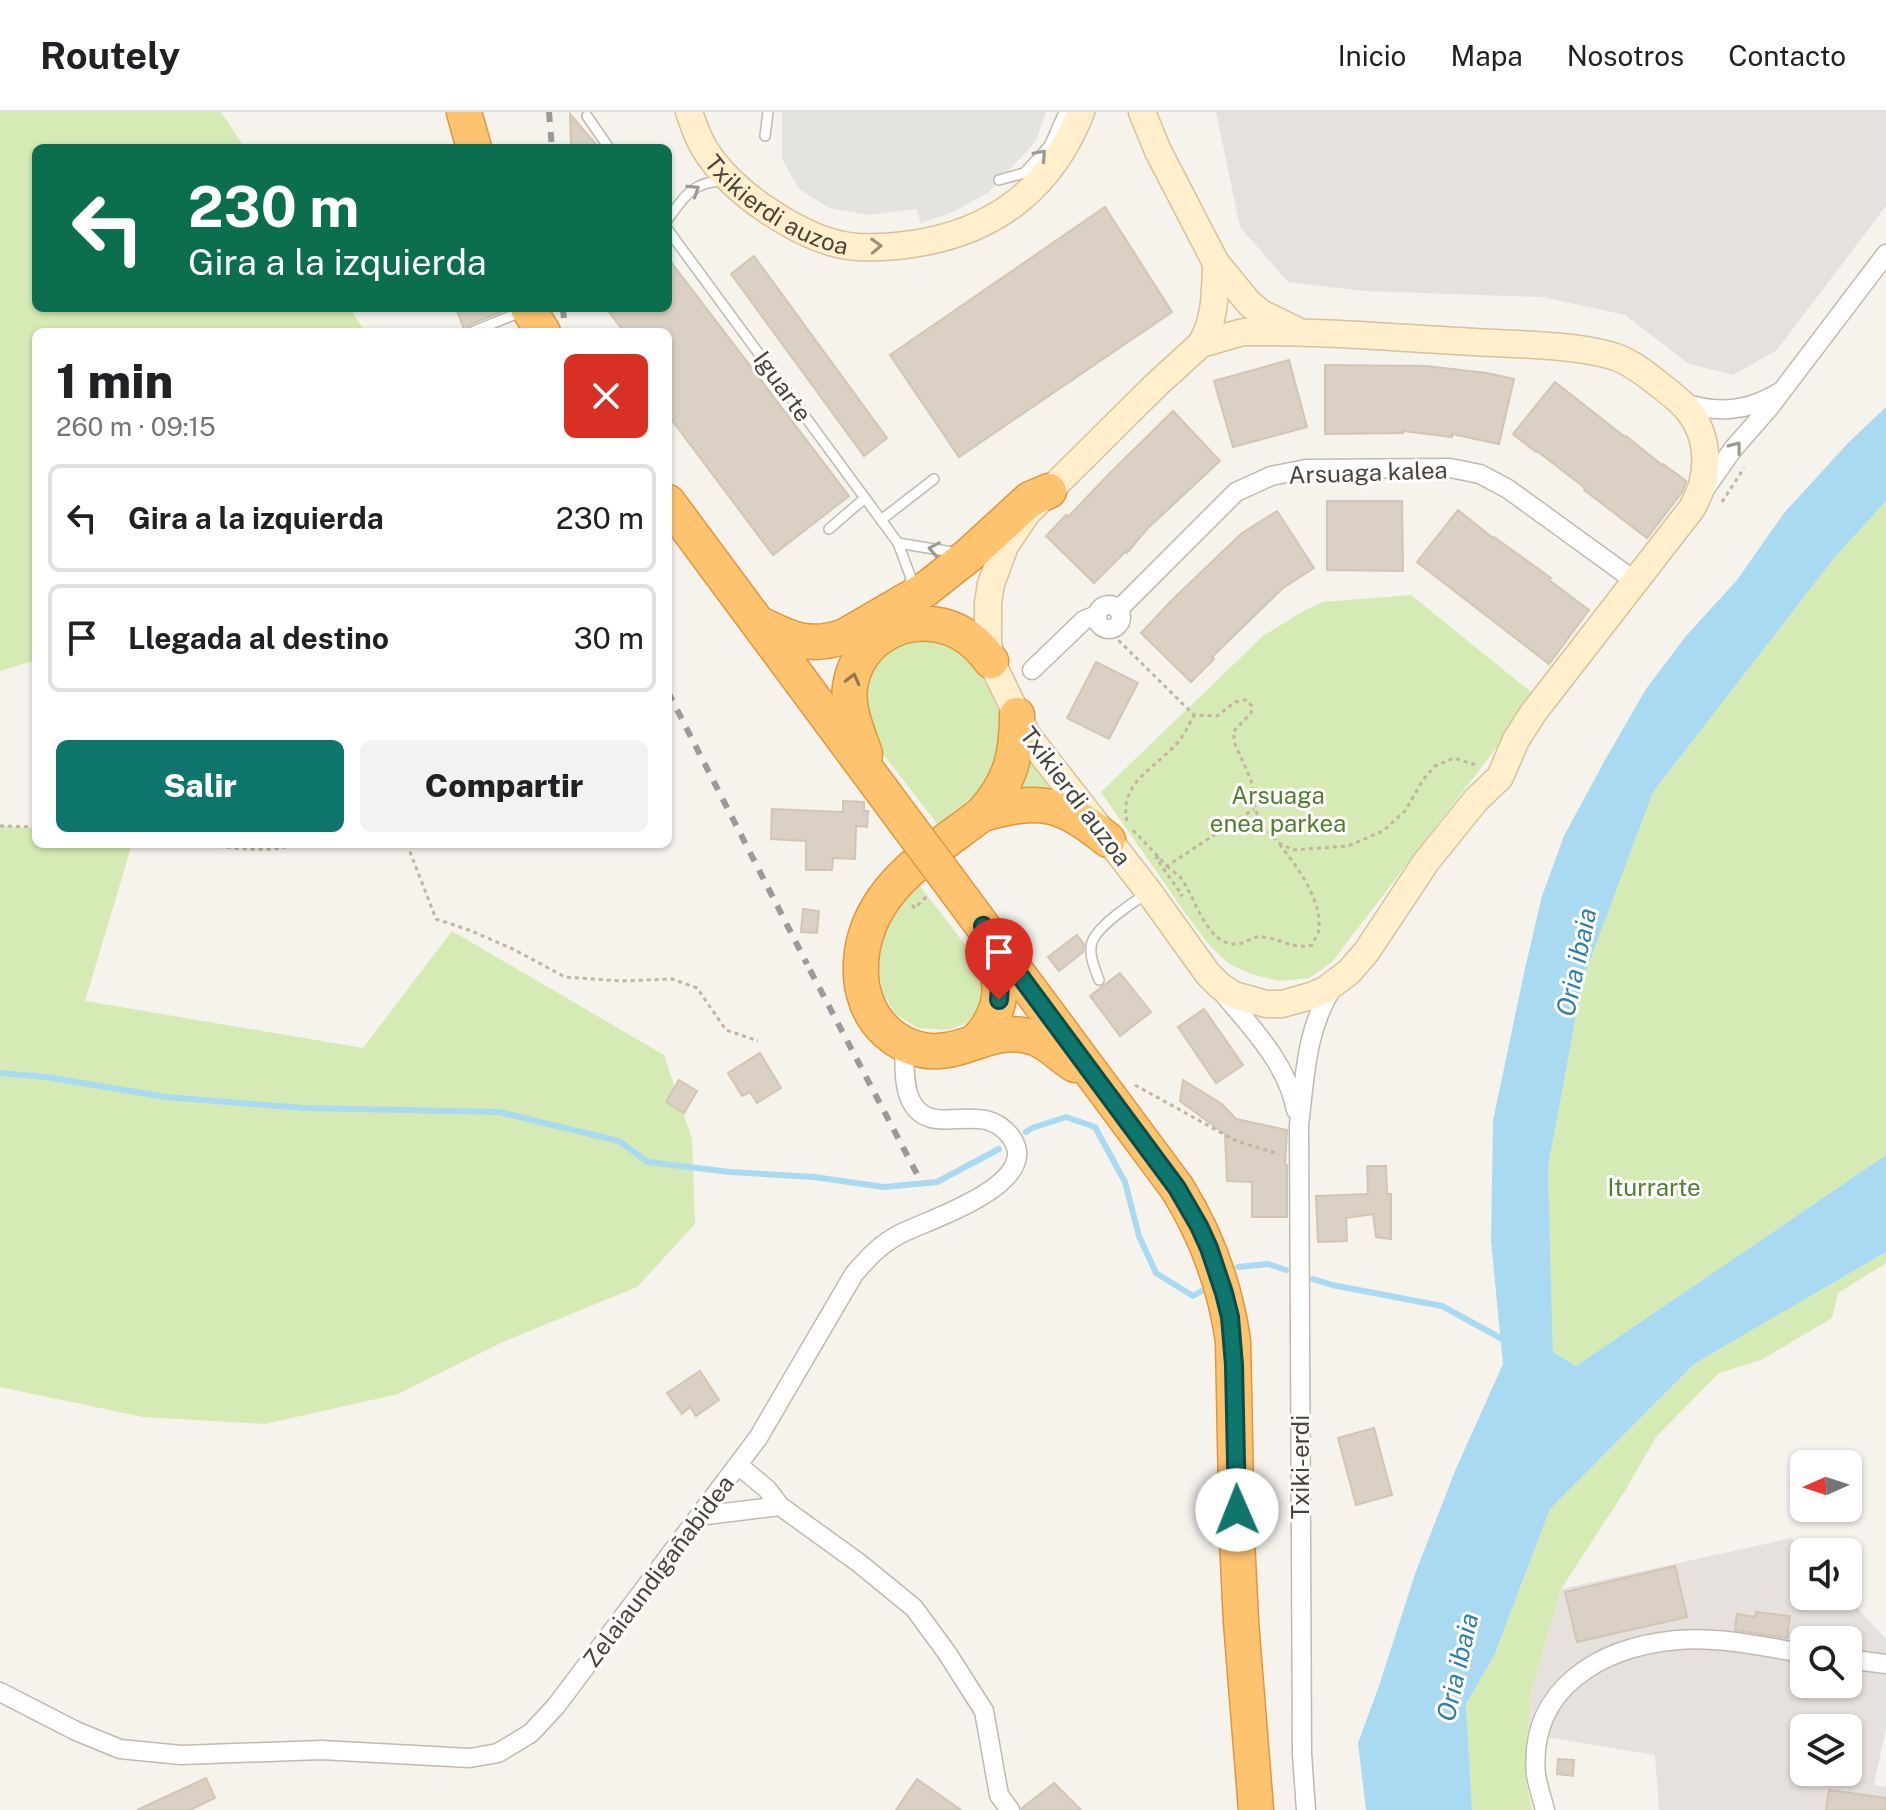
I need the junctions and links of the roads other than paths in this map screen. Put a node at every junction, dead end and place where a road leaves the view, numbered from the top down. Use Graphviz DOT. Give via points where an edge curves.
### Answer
graph roads {
  1 [pos="464,112"];
  2 [pos="689,112"];
  3 [pos="768,112"];
  4 [pos="1121,112"];
  5 [pos="1142,112"];
  6 [pos="1077,114"];
  7 [pos="587,116"];
  8 [pos="765,136"];
  9 [pos="473,144"];
  10 [pos="606,144"];
  11 [pos="1158,151"];
  12 [pos="999,180"];
  13 [pos="731,181"];
  14 [pos="672,213"];
  15 [pos="672,235"];
  16 [pos="1886,254"];
  17 [pos="1216,263"];
  18 [pos="519,312"];
  19 [pos="481,328"];
  20 [pos="1299,332"];
  21 [pos="1201,344"];
  22 [pos="1783,389"];
  23 [pos="1678,400"];
  24 [pos="934,479"];
  25 [pos="1049,491"];
  26 [pos="865,498"];
  27 [pos="672,507"];
  28 [pos="1705,508"];
  29 [pos="881,520"];
  30 [pos="829,529"];
  31 [pos="898,543"];
  32 [pos="969,555"];
  33 [pos="1635,581"];
  34 [pos="905,602"];
  35 [pos="758,623"];
  36 [pos="991,661"];
  37 [pos="1032,670"];
  38 [pos="1017,715"];
  39 [pos="875,781"];
  40 [pos="982,814"];
  41 [pos="1108,840"];
  42 [pos="1149,892"];
  43 [pos="983,926"];
  44 [pos="1208,974"];
  45 [pos="1099,980"];
  46 [pos="1337,981"];
  47 [pos="976,1041"];
  48 [pos="904,1044"];
  49 [pos="1093,1074"];
  50 [pos="1299,1125"];
  51 [pos="738,1465"];
  52 [pos="780,1506"];
  53 [pos="699,1516"];
  54 [pos="1790,1651"];
  55 [pos="1862,1661"];
  56 [pos="1886,1664"];
  57 [pos="0,1692"];
  58 [pos="1010,1810"];
  59 [pos="1256,1810"];
  60 [pos="1306,1810"];
  61 [pos="1545,1810"];
  1 -- 9 [label="highway"];
  2 -- 13 [label="street, Txikierdi auzoa" via="703,147"];
  3 -- 8 [label="lane"];
  4 -- 11 [label="street"];
  5 -- 11 [label="street"];
  12 -- 6 [label="lane, one-way" via="1024,173"];
  13 -- 6 [label="street, Txikierdi auzoa, one-way" via="754,202 814,236 855,247 903,246 949,237 1008,208 1040,182 1060,156"];
  7 -- 10 [label="lane"];
  11 -- 17 [label="street"];
  14 -- 13 [label="lane, one-way" via="686,194 709,181"];
  15 -- 26 [label="lane, Iguarte"];
  16 -- 22 [label="street"];
  17 -- 20 [label="street" via="1261,313"];
  17 -- 21 [label="street" via="1214,312"];
  18 -- 19 [label="lane"];
  20 -- 21 [label="street, Txikierdi auzoa" via="1243,332"];
  20 -- 23 [label="street, Txikierdi auzoa" via="1589,350 1639,369"];
  21 -- 25 [label="street, Txikierdi auzoa"];
  22 -- 23 [label="street, Txikierdi auzoa" via="1750,406 1726,410"];
  28 -- 22 [label="street, Txikierdi auzoa, one-way" via="1733,449"];
  23 -- 28 [label="street, Txikierdi auzoa" via="1697,424 1705,452 1700,495"];
  24 -- 29 [label="lane"];
  25 -- 32 [label="highway" via="1030,499"];
  25 -- 36 [label="street, Txikierdi auzoa" via="1015,529 997,565 988,603"];
  26 -- 29 [label="lane, Iguarte"];
  26 -- 30 [label="lane"];
  27 -- 35 [label="highway"];
  28 -- 33 [label="street, Txikierdi auzoa"];
  29 -- 31 [label="lane, Iguarte"];
  32 -- 31 [label="lane, one-way"];
  31 -- 34 [label="lane, Iguarte" via="911,578"];
  32 -- 34 [label="highway"];
  33 -- 37 [label="street, Arsuaga kalea" via="1480,474 1450,468 1306,469 1271,476 1236,492 1118,610 1104,606 1102,622 1084,620"];
  33 -- 46 [label="street, Txikierdi auzoa" via="1533,713 1500,777 1436,849 1367,951"];
  34 -- 35 [label="highway" via="845,636 822,642 789,638"];
  35 -- 39 [label="highway"];
  36 -- 38 [label="street, Txikierdi auzoa"];
  39 -- 36 [label="highway, one-way" via="853,718 850,691 857,664 873,642 906,625 931,623 968,637"];
  38 -- 40 [label="highway" via="1008,776"];
  38 -- 41 [label="street, Txikierdi auzoa"];
  39 -- 43 [label="highway, bridge"];
  40 -- 41 [label="highway" via="1022,804 1051,806 1079,818"];
  40 -- 48 [label="highway" via="900,877 869,923 861,959 863,992 882,1028"];
  41 -- 42 [label="street, Txikierdi auzoa"];
  42 -- 44 [label="street, Txikierdi auzoa"];
  42 -- 45 [label="lane" via="1105,925 1092,942"];
  43 -- 47 [label="highway" via="1000,989 996,1012"];
  43 -- 49 [label="highway"];
  44 -- 46 [label="street, Txikierdi auzoa" via="1234,995 1266,1004 1297,1001"];
  44 -- 50 [label="street" via="1286,1076"];
  46 -- 50 [label="street" via="1314,1025"];
  47 -- 48 [label="highway" via="939,1052"];
  47 -- 49 [label="highway" via="1018,1034 1036,1038"];
  48 -- 51 [label="street, Zelaiaundigañabidea" via="909,1097 919,1113 934,1120 979,1118 995,1123 1017,1148 1014,1167 998,1186 874,1250 854,1274"];
  49 -- 59 [label="highway" via="1188,1205 1209,1248 1230,1317 1241,1622"];
  50 -- 60 [label="street, Txiki-erdi"];
  51 -- 52 [label="street"];
  51 -- 53 [label="street, Zelaiaundigañabidea"];
  52 -- 53 [label="street"];
  52 -- 58 [label="street" via="914,1608 984,1711 999,1795"];
  53 -- 57 [label="street, Zelaiaundigañabidea" via="556,1706 531,1733 498,1753 470,1758 321,1750 181,1755 120,1749"];
  54 -- 61 [label="street" via="1677,1640 1605,1657 1573,1677 1552,1701 1538,1737 1536,1775"];
  55 -- 56 [label="street"];
}
